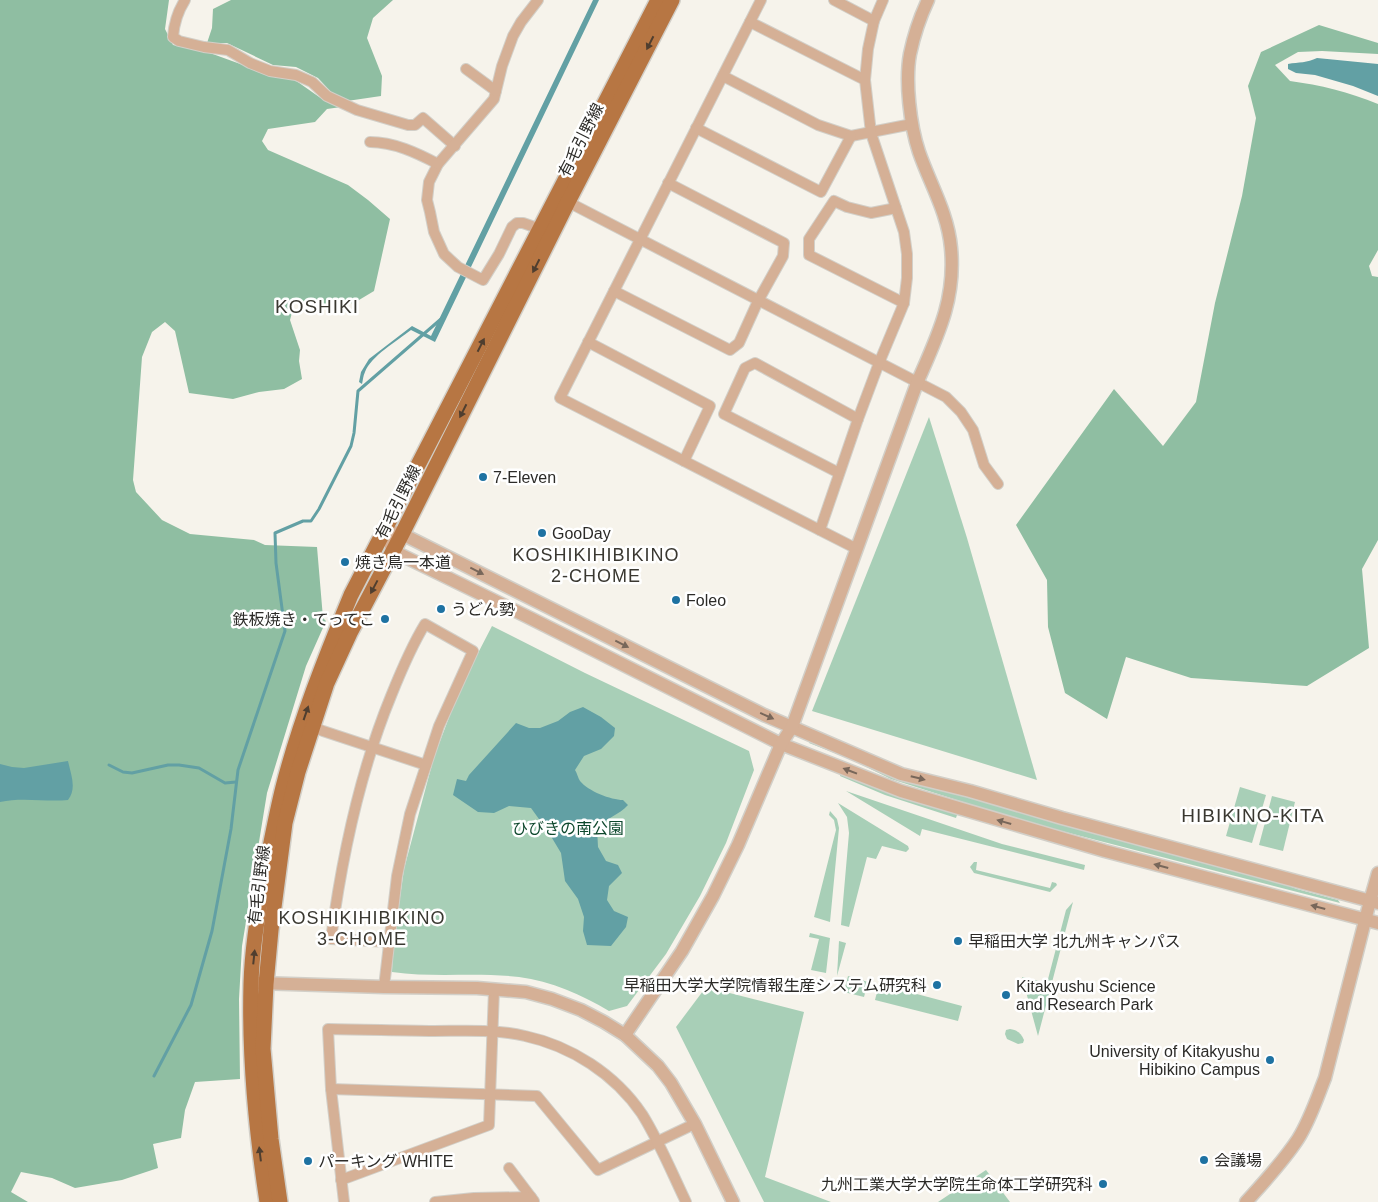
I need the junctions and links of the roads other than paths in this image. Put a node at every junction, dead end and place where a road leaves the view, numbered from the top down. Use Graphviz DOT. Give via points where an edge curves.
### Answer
graph roads {
  1 [pos="185,0"];
  2 [pos="538,0"];
  3 [pos="658,0"];
  4 [pos="672,0"];
  5 [pos="761,0"];
  6 [pos="834,0"];
  7 [pos="883,0"];
  8 [pos="928,0"];
  9 [pos="874,21"];
  10 [pos="750,22"];
  11 [pos="466,69"];
  12 [pos="723,76"];
  13 [pos="865,80"];
  14 [pos="496,91"];
  15 [pos="912,124"];
  16 [pos="696,128"];
  17 [pos="871,133"];
  18 [pos="851,136"];
  19 [pos="370,142"];
  20 [pos="455,146"];
  21 [pos="438,164"];
  22 [pos="668,184"];
  23 [pos="568,202"];
  24 [pos="896,208"];
  25 [pos="547,231"];
  26 [pos="640,240"];
  27 [pos="614,291"];
  28 [pos="758,301"];
  29 [pos="904,302"];
  30 [pos="588,342"];
  31 [pos="879,363"];
  32 [pos="918,383"];
  33 [pos="858,419"];
  34 [pos="684,461"];
  35 [pos="839,473"];
  36 [pos="998,484"];
  37 [pos="385,530"];
  38 [pos="820,530"];
  39 [pos="402,534"];
  40 [pos="857,549"];
  41 [pos="393,551"];
  42 [pos="313,727"];
  43 [pos="792,727"];
  44 [pos="781,744"];
  45 [pos="371,746"];
  46 [pos="426,765"];
  47 [pos="1378,873"];
  48 [pos="1374,902"];
  49 [pos="1372,921"];
  50 [pos="389,942"];
  51 [pos="259,983"];
  52 [pos="384,987"];
  53 [pos="494,990"];
  54 [pos="493,1032"];
  55 [pos="625,1035"];
  56 [pos="331,1089"];
  57 [pos="491,1095"];
  58 [pos="695,1124"];
  59 [pos="657,1142"];
  60 [pos="509,1168"];
  61 [pos="341,1180"];
  62 [pos="533,1200"];
  63 [pos="267,1202"];
  64 [pos="280,1202"];
  65 [pos="344,1202"];
  66 [pos="435,1202"];
  67 [pos="686,1202"];
  68 [pos="733,1202"];
  69 [pos="1246,1202"];
  1 -- 20 [label="street" via="174,28 173,37 179,41 228,50 250,63 296,75 312,82 327,96 357,110 408,125 415,125 423,118"];
  2 -- 14 [label="street" via="513,36"];
  3 -- 25 [label="main road, 有毛引野線"];
  4 -- 23 [label="main road, 有毛引野線, one-way"];
  5 -- 10 [label="street"];
  6 -- 9 [label="street"];
  7 -- 9 [label="street"];
  8 -- 15 [label="street" via="910,55 908,88"];
  9 -- 13 [label="street"];
  10 -- 12 [label="street"];
  10 -- 13 [label="street"];
  11 -- 14 [label="street"];
  12 -- 16 [label="street"];
  12 -- 18 [label="street" via="818,125"];
  13 -- 17 [label="street"];
  14 -- 20 [label="street" via="494,99"];
  15 -- 17 [label="street"];
  15 -- 32 [label="street" via="919,151 946,218 952,274 950,298"];
  16 -- 18 [label="street" via="821,192"];
  16 -- 22 [label="street"];
  17 -- 18 [label="street"];
  17 -- 24 [label="street"];
  19 -- 21 [label="street" via="414,152"];
  20 -- 21 [label="street"];
  21 -- 25 [label="street" via="429,182 427,200 434,232 444,254 458,267 483,280 517,223"];
  22 -- 26 [label="street"];
  22 -- 28 [label="street" via="784,243 783,256"];
  23 -- 25 [label="main road, 有毛引野線"];
  23 -- 26 [label="street"];
  24 -- 29 [label="street" via="907,254"];
  24 -- 29 [label="street" via="871,213 834,201 810,239 809,255"];
  37 -- 25 [label="main road, 有毛引野線, one-way"];
  25 -- 39 [label="main road, 有毛引野線, one-way"];
  26 -- 27 [label="street"];
  26 -- 28 [label="street"];
  27 -- 28 [label="street" via="730,350 739,342"];
  27 -- 30 [label="street"];
  28 -- 31 [label="street"];
  29 -- 31 [label="street"];
  30 -- 34 [label="street" via="710,406"];
  30 -- 34 [label="street" via="560,398"];
  31 -- 32 [label="street"];
  31 -- 33 [label="street"];
  32 -- 36 [label="street" via="946,397 961,412 973,430 984,465"];
  32 -- 40 [label="street"];
  33 -- 35 [label="street"];
  33 -- 35 [label="street" via="755,363 745,368 724,414"];
  34 -- 38 [label="street"];
  35 -- 38 [label="street"];
  37 -- 39 [label="street"];
  37 -- 41 [label="street"];
  51 -- 37 [label="main road, 有毛引野線, one-way" via="258,912 283,786 324,660 351,595"];
  38 -- 40 [label="street"];
  39 -- 41 [label="main road, 有毛引野線"];
  39 -- 43 [label="street, one-way"];
  40 -- 43 [label="street"];
  41 -- 42 [label="main road, 有毛引野線, one-way" via="327,683"];
  41 -- 44 [label="street"];
  42 -- 45 [label="street"];
  42 -- 51 [label="main road, 有毛引野線" via="285,823 271,930"];
  43 -- 44 [label="street"];
  43 -- 48 [label="street, one-way" via="902,774"];
  49 -- 44 [label="street, one-way" via="971,812 901,791"];
  44 -- 55 [label="street" via="714,896 682,951"];
  45 -- 46 [label="street"];
  45 -- 46 [label="street" via="412,645 425,624 473,651 439,726"];
  45 -- 50 [label="street" via="346,844 332,939"];
  46 -- 50 [label="street" via="410,814 397,876"];
  47 -- 48 [label="street"];
  48 -- 49 [label="street"];
  49 -- 69 [label="street" via="1314,1106 1284,1159"];
  50 -- 52 [label="street"];
  51 -- 52 [label="street"];
  63 -- 51 [label="main road, 有毛引野線, one-way" via="252,1068"];
  51 -- 64 [label="main road, 有毛引野線" via="271,1139"];
  52 -- 53 [label="street"];
  53 -- 54 [label="street"];
  53 -- 55 [label="street" via="526,992 552,999 581,1010"];
  54 -- 56 [label="street" via="328,1029"];
  54 -- 57 [label="street"];
  54 -- 59 [label="street" via="524,1036 558,1046 586,1060 626,1094"];
  55 -- 58 [label="street" via="658,1066"];
  56 -- 57 [label="street"];
  56 -- 61 [label="street"];
  57 -- 59 [label="street" via="537,1096 598,1170"];
  57 -- 61 [label="street" via="489,1125"];
  58 -- 59 [label="street"];
  58 -- 68 [label="street"];
  59 -- 67 [label="street"];
  60 -- 62 [label="street"];
  61 -- 65 [label="street"];
  62 -- 66 [label="street" via="474,1198"];
}
